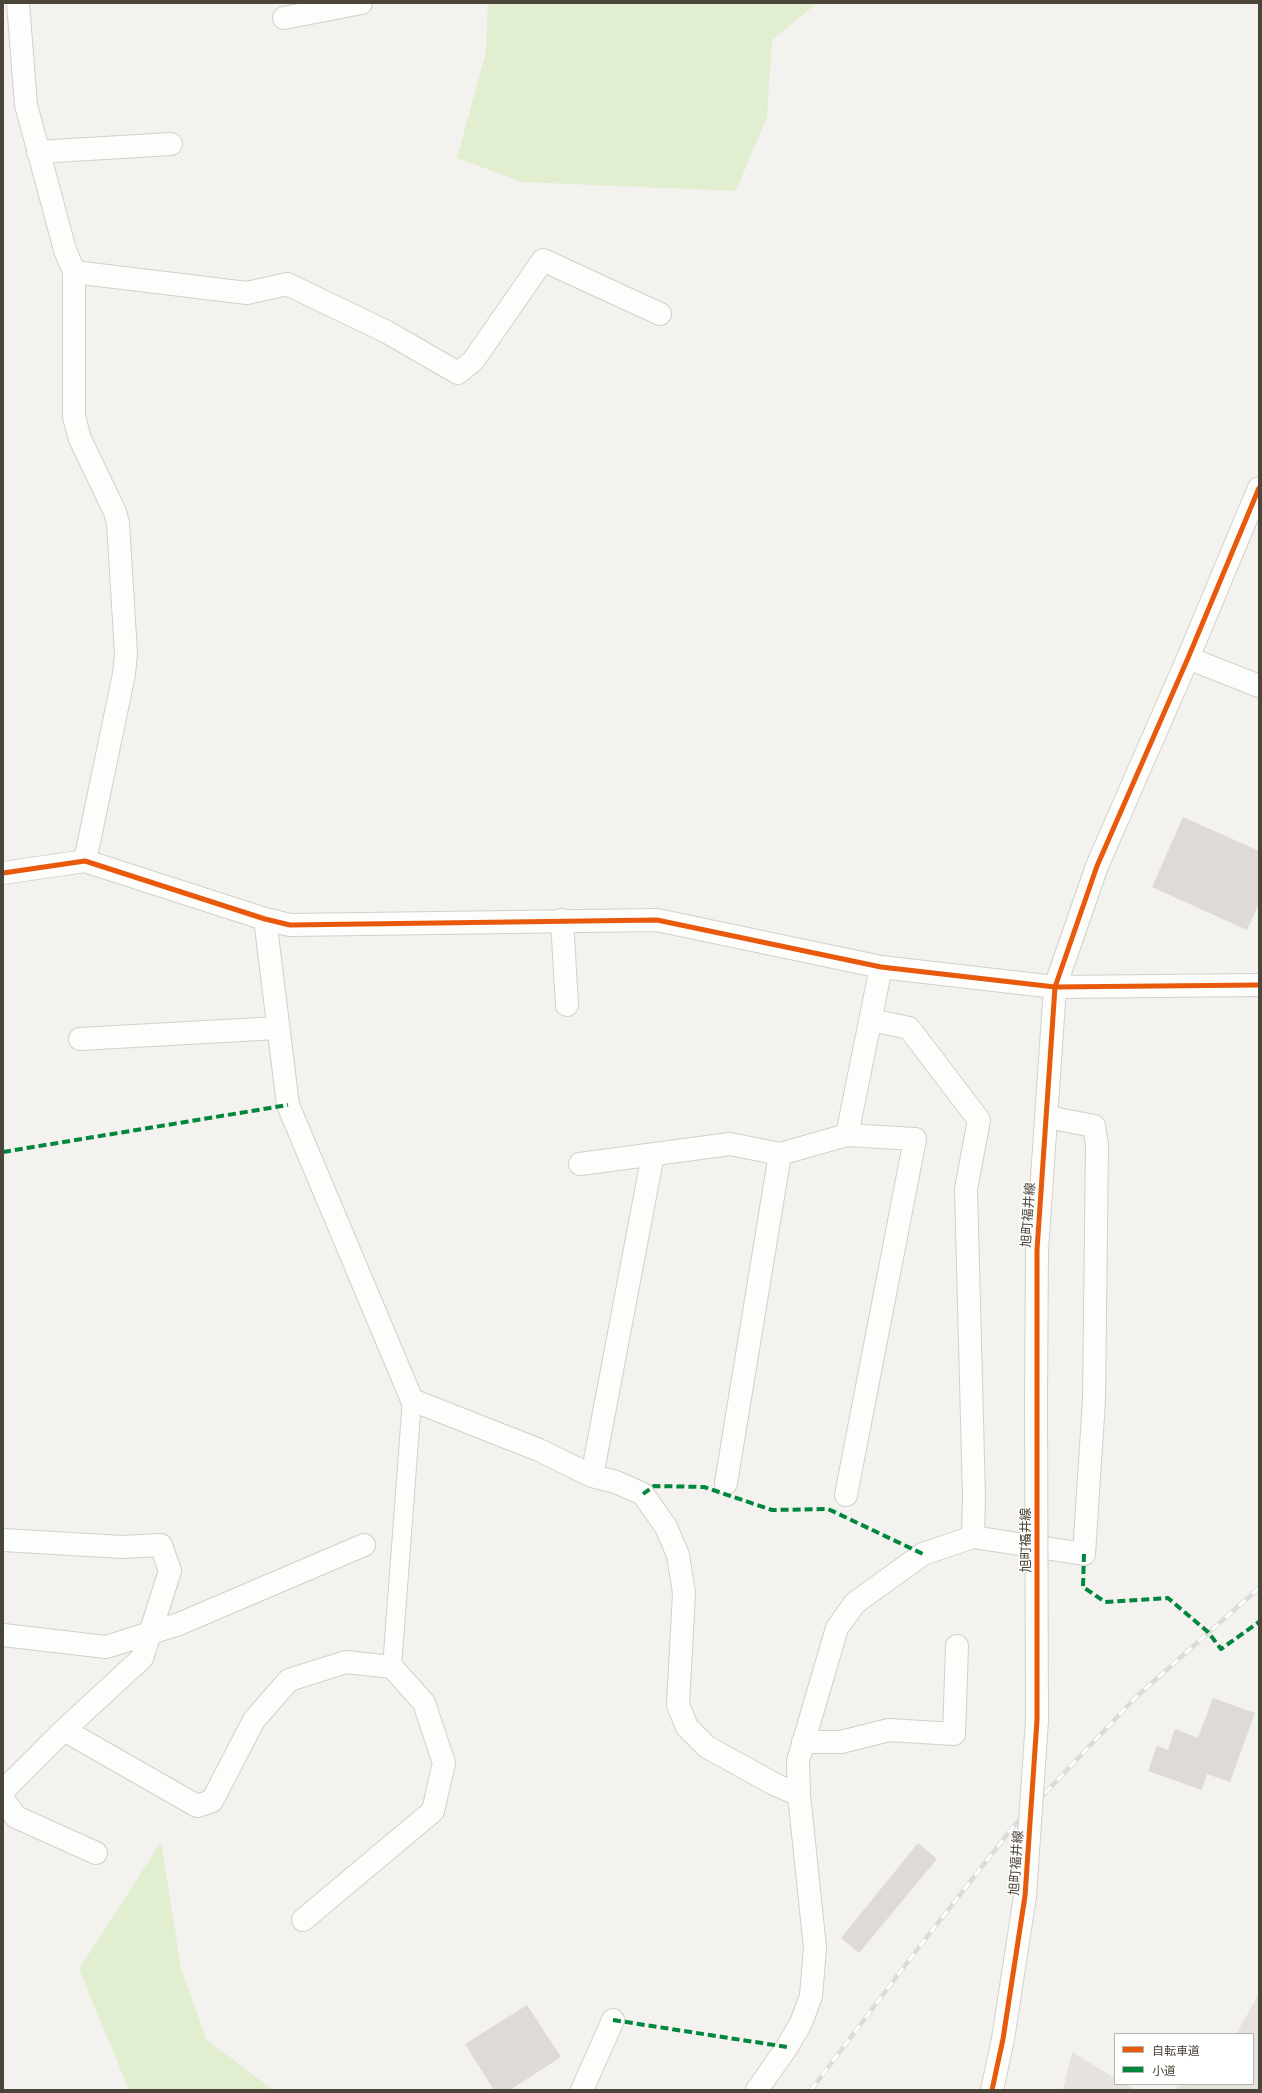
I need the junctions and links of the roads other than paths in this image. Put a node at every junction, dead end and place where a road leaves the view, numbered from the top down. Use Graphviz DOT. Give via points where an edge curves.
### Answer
graph roads {
  1 [pos="18,3"];
  2 [pos="361,3"];
  3 [pos="284,18"];
  4 [pos="171,144"];
  5 [pos="38,152"];
  6 [pos="74,272"];
  7 [pos="660,314"];
  8 [pos="1259,488"];
  9 [pos="1188,658"];
  10 [pos="1259,686"];
  11 [pos="86,860"];
  12 [pos="3,874"];
  13 [pos="265,919"];
  14 [pos="562,920"];
  15 [pos="881,967"];
  16 [pos="1259,985"];
  17 [pos="1055,987"];
  18 [pos="567,1005"];
  19 [pos="871,1020"];
  20 [pos="277,1028"];
  21 [pos="80,1039"];
  22 [pos="1047,1117"];
  23 [pos="847,1135"];
  24 [pos="653,1154"];
  25 [pos="780,1154"];
  26 [pos="580,1164"];
  27 [pos="412,1400"];
  28 [pos="592,1476"];
  29 [pos="726,1483"];
  30 [pos="846,1495"];
  31 [pos="973,1537"];
  32 [pos="3,1540"];
  33 [pos="364,1545"];
  34 [pos="151,1634"];
  35 [pos="3,1635"];
  36 [pos="957,1646"];
  37 [pos="392,1667"];
  38 [pos="64,1730"];
  39 [pos="803,1742"];
  40 [pos="3,1791"];
  41 [pos="799,1795"];
  42 [pos="3,1799"];
  43 [pos="96,1853"];
  44 [pos="303,1920"];
  45 [pos="612,2020"];
  46 [pos="582,2090"];
  47 [pos="757,2090"];
  48 [pos="992,2090"];
  1 -- 5 [label="street" via="26,105"];
  2 -- 3 [label="street"];
  4 -- 5 [label="street"];
  5 -- 6 [label="street" via="65,250"];
  6 -- 7 [label="street" via="247,293 287,284 387,332 458,373 473,361 543,260"];
  6 -- 11 [label="street" via="74,417 80,439 118,523 126,653 124,674"];
  8 -- 9 [label="street, 旭町福井線"];
  9 -- 10 [label="street"];
  9 -- 17 [label="street, 旭町福井線" via="1097,866"];
  11 -- 12 [label="street"];
  11 -- 13 [label="street"];
  13 -- 14 [label="street" via="290,925"];
  13 -- 20 [label="street"];
  14 -- 15 [label="street" via="657,920"];
  14 -- 18 [label="street"];
  15 -- 17 [label="street"];
  15 -- 19 [label="street"];
  16 -- 17 [label="street"];
  17 -- 22 [label="street, 旭町福井線"];
  19 -- 23 [label="street"];
  19 -- 31 [label="street" via="909,1028 979,1120 966,1190"];
  20 -- 21 [label="street"];
  20 -- 27 [label="street" via="288,1105"];
  22 -- 31 [label="street" via="1094,1126 1097,1144 1094,1400 1084,1554"];
  22 -- 48 [label="street, 旭町福井線, bridge" via="1037,1250 1037,1720 1025,1896 1004,2039"];
  23 -- 25 [label="street"];
  23 -- 30 [label="street" via="915,1139"];
  24 -- 25 [label="street" via="730,1144"];
  24 -- 26 [label="street"];
  24 -- 28 [label="street"];
  25 -- 29 [label="street"];
  27 -- 28 [label="street" via="539,1450"];
  27 -- 37 [label="lane"];
  28 -- 41 [label="street" via="616,1482 643,1494 666,1527 678,1555 684,1593 678,1705 687,1727 707,1747"];
  31 -- 39 [label="street" via="923,1554 856,1603 837,1628"];
  32 -- 34 [label="street" via="122,1547 161,1545 170,1571"];
  33 -- 34 [label="street"];
  34 -- 35 [label="street" via="106,1647"];
  34 -- 38 [label="street" via="142,1658"];
  36 -- 39 [label="street" via="954,1734 889,1730 841,1742"];
  37 -- 38 [label="street" via="346,1662 289,1680 254,1720 212,1801 197,1806"];
  37 -- 44 [label="street" via="424,1702 444,1764 433,1811"];
  38 -- 40 [label="street"];
  39 -- 41 [label="street" via="798,1761"];
  41 -- 47 [label="street" via="815,1948 811,1996 787,2047"];
  42 -- 43 [label="street" via="16,1817"];
  45 -- 46 [label="street"];
}
